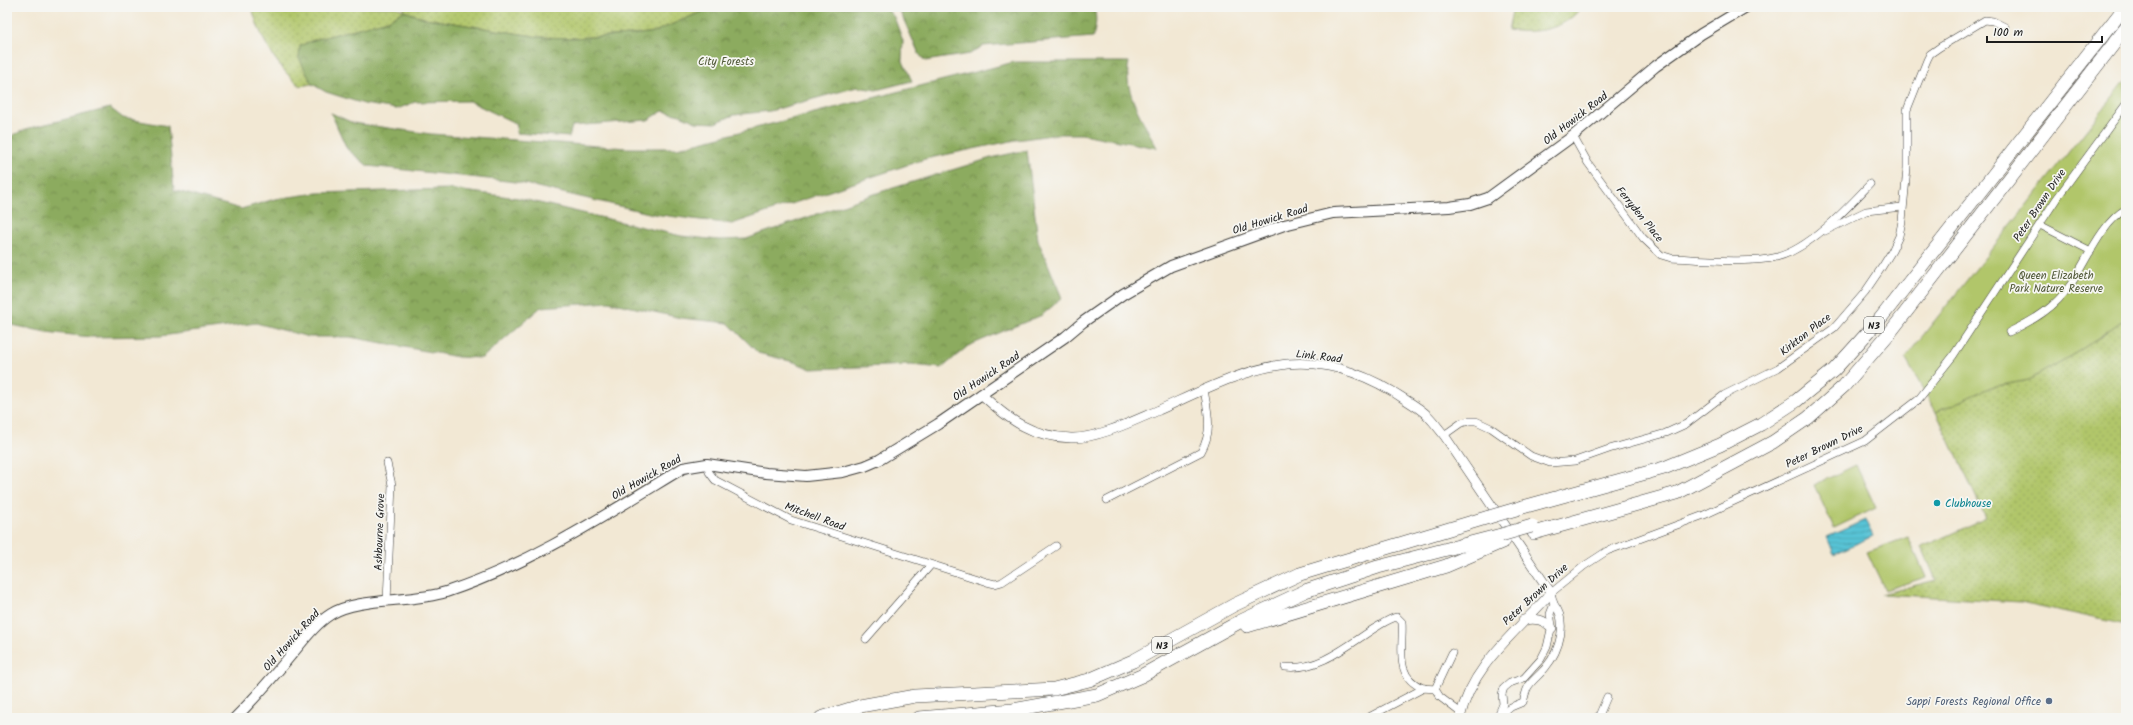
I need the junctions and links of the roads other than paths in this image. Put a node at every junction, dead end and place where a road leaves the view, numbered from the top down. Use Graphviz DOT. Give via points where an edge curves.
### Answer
graph roads {
  1 [pos="1746,7"];
  2 [pos="2125,7"];
  3 [pos="2005,27"];
  4 [pos="2126,28"];
  5 [pos="2126,104"];
  6 [pos="1573,136"];
  7 [pos="1870,184"];
  8 [pos="1902,207"];
  9 [pos="2126,208"];
  10 [pos="2040,225"];
  11 [pos="1810,239"];
  12 [pos="2092,251"];
  13 [pos="2009,332"];
  14 [pos="1204,390"];
  15 [pos="981,394"];
  16 [pos="1444,434"];
  17 [pos="386,464"];
  18 [pos="707,464"];
  19 [pos="1108,500"];
  20 [pos="1503,538"];
  21 [pos="1056,546"];
  22 [pos="930,566"];
  23 [pos="1551,593"];
  24 [pos="388,602"];
  25 [pos="1554,604"];
  26 [pos="1524,620"];
  27 [pos="1552,628"];
  28 [pos="866,639"];
  29 [pos="1194,647"];
  30 [pos="1452,653"];
  31 [pos="1285,667"];
  32 [pos="1424,688"];
  33 [pos="1435,689"];
  34 [pos="1607,697"];
  35 [pos="1461,716"];
  36 [pos="1372,717"];
  37 [pos="235,718"];
  38 [pos="821,718"];
  39 [pos="919,718"];
  40 [pos="1497,718"];
  41 [pos="1598,718"];
  1 -- 6 [label="main road, Old Howick Road" via="1701,34 1656,66"];
  2 -- 38 [label="highway, N3, bridge" via="1880,319 1828,374 1796,401 1761,424 1720,445 1664,468 1522,507 1300,574 1234,605 1133,661 1089,680 1054,689 915,696 860,706"];
  3 -- 8 [label="street, Kirkton Place" via="1985,20 1930,54 1907,110 1908,151"];
  4 -- 20 [label="highway, N3, bridge" via="1892,330 1844,386 1808,418 1773,442 1727,467 1678,488"];
  5 -- 10 [label="street, Peter Brown Drive"];
  6 -- 11 [label="street, Ferryden Place" via="1612,198 1643,238 1661,255 1683,259 1770,258 1779,257"];
  6 -- 15 [label="main road, Old Howick Road" via="1500,191 1479,202 1449,207 1333,213 1284,224 1171,266 1123,294 1066,337"];
  7 -- 11 [label="street, Ferryden Place" via="1846,209"];
  8 -- 11 [label="street, Ferryden Place" via="1866,212"];
  8 -- 16 [label="street, Kirkton Place" via="1899,236 1892,251 1865,292 1834,328 1778,368 1724,395 1686,424 1646,440 1561,463 1550,463 1531,456 1491,428 1476,421 1461,423"];
  9 -- 12 [label="street" via="2111,221"];
  10 -- 12 [label="street"];
  10 -- 23 [label="street, Peter Brown Drive" via="1930,387 1890,423 1865,441 1780,481 1704,515 1607,551"];
  12 -- 13 [label="street" via="2060,299 2040,315"];
  14 -- 15 [label="street, Link Road" via="1115,429 1072,438 1039,433 1018,425"];
  14 -- 16 [label="street, Link Road" via="1251,373 1287,364 1328,367 1366,376 1382,384 1428,416"];
  14 -- 19 [label="street" via="1210,430 1201,452"];
  15 -- 18 [label="main road, Old Howick Road" via="879,460 843,472 806,476"];
  16 -- 23 [label="street, Link Road"];
  17 -- 24 [label="street, Ashbourne Grove" via="392,485"];
  18 -- 22 [label="street, Mitchell Road" via="709,472 716,480 777,514"];
  18 -- 24 [label="main road, Old Howick Road" via="683,468 544,550 496,572 434,596"];
  20 -- 29 [label="highway" via="1446,566 1302,608"];
  20 -- 29 [label="highway, N3" via="1378,567 1305,591 1241,621"];
  21 -- 22 [label="street, Mitchell Road" via="1002,582 995,584"];
  22 -- 28 [label="street"];
  23 -- 25 [label="street"];
  23 -- 26 [label="street, Peter Brown Drive"];
  24 -- 37 [label="main road, Old Howick Road" via="340,609 324,619"];
  25 -- 27 [label="street" via="1550,614"];
  25 -- 40 [label="street" via="1560,611 1562,620 1555,653 1548,665 1528,686 1521,704 1511,707"];
  26 -- 27 [label="street" via="1545,621"];
  26 -- 35 [label="street, Peter Brown Drive" via="1505,639 1471,687"];
  27 -- 40 [label="street" via="1541,659 1524,678 1504,688 1503,704"];
  29 -- 39 [label="highway, N3" via="1141,676 1097,695 1013,710"];
  30 -- 33 [label="street"];
  31 -- 32 [label="street" via="1308,666 1326,658 1397,617 1402,622 1401,657 1404,672"];
  32 -- 33 [label="street"];
  32 -- 36 [label="street"];
  33 -- 35 [label="street"];
  34 -- 41 [label="street"];
}
